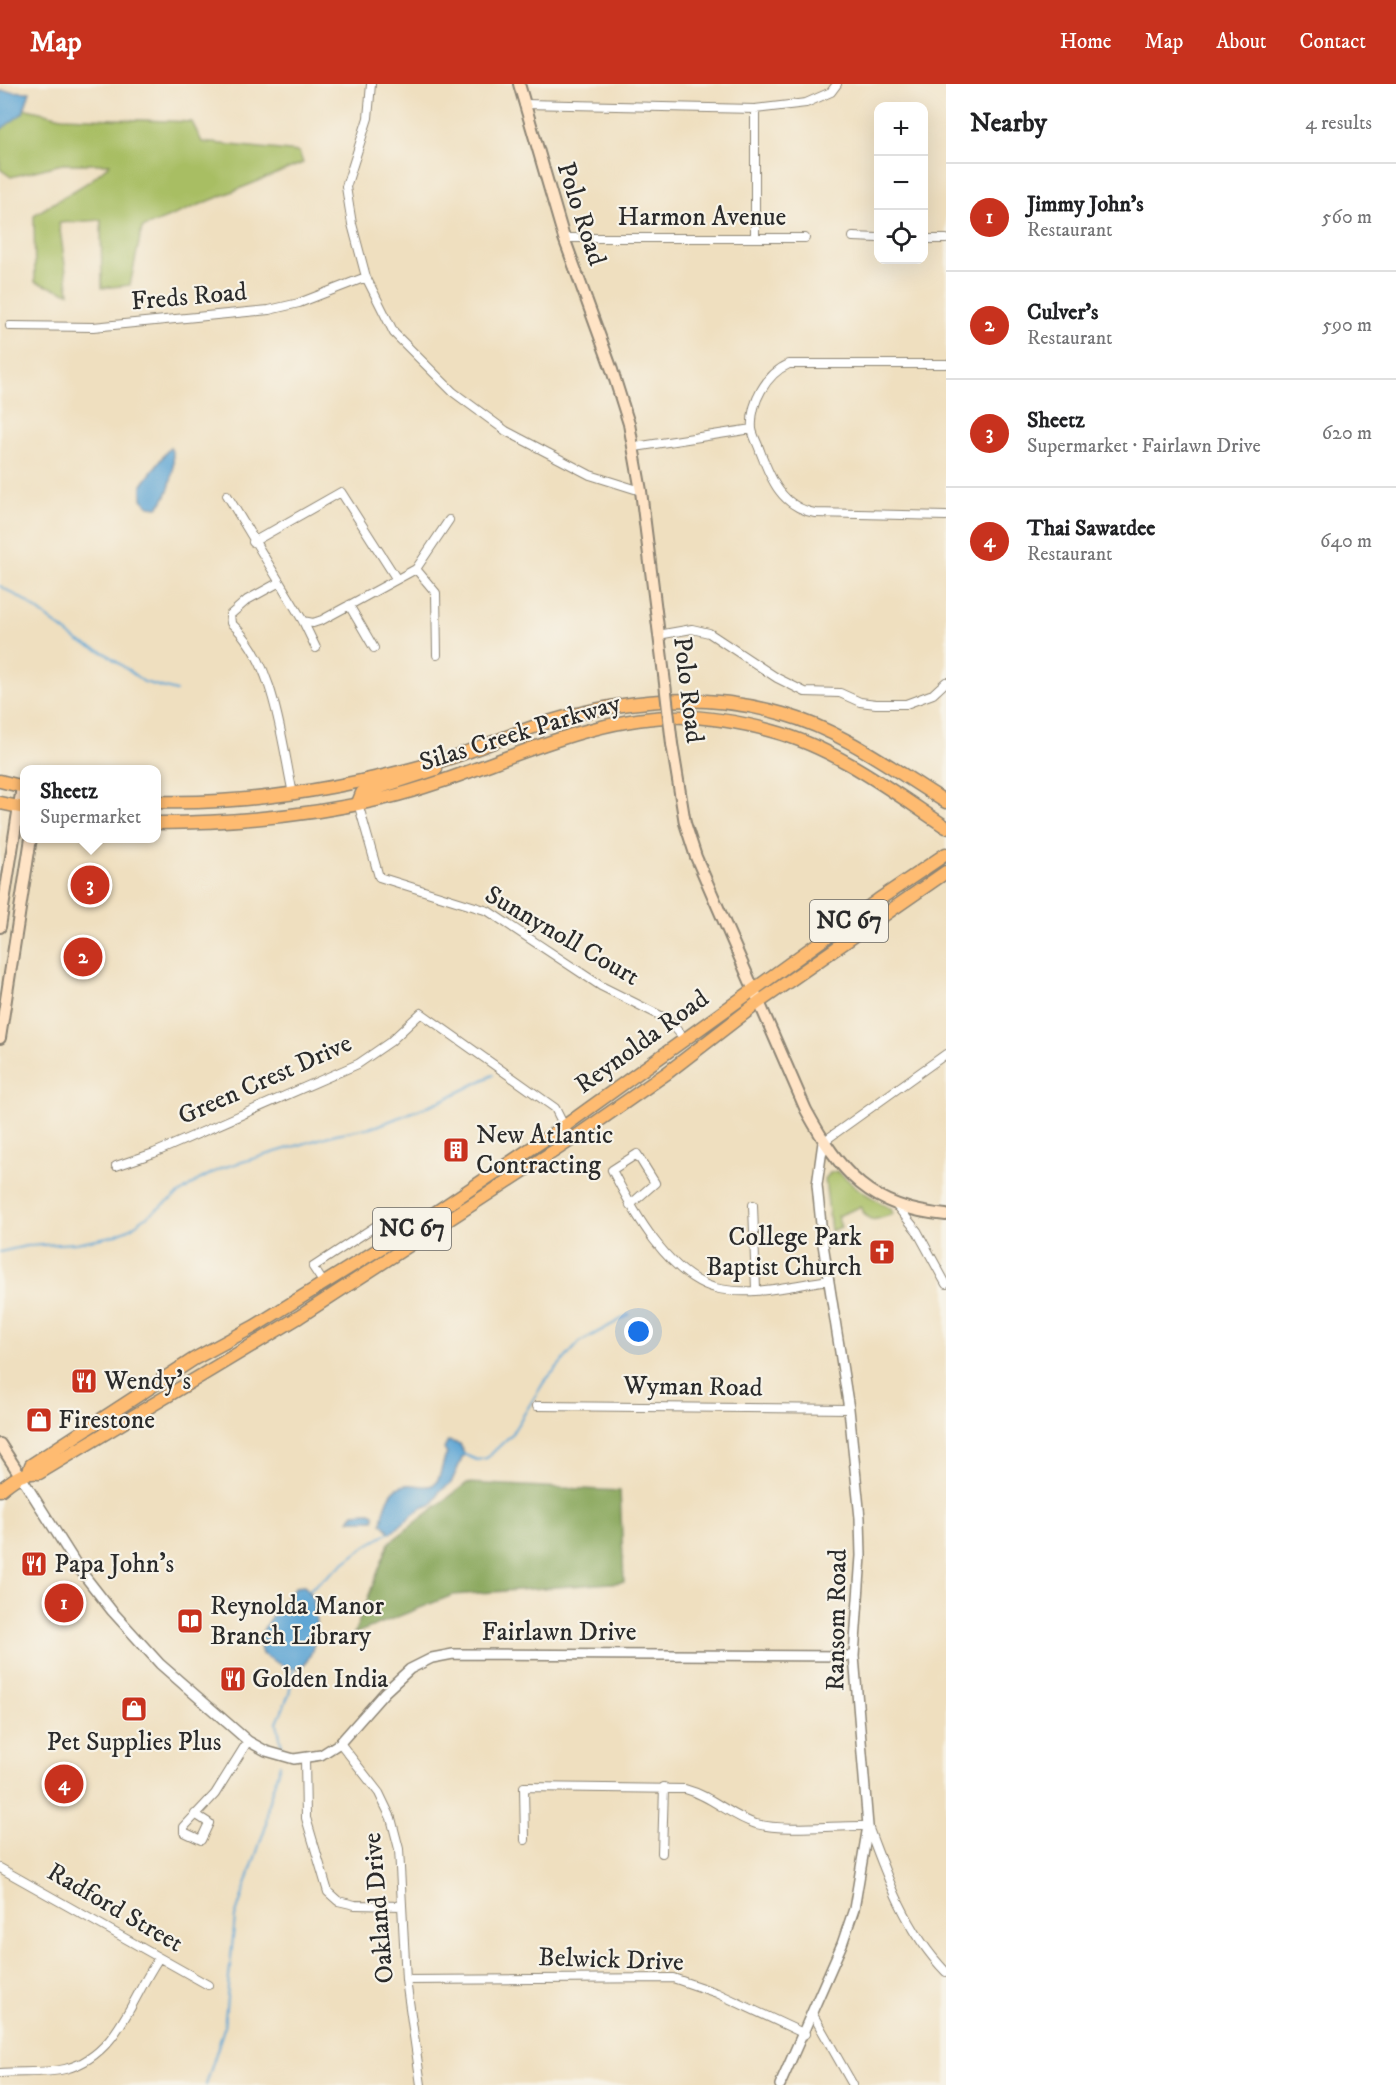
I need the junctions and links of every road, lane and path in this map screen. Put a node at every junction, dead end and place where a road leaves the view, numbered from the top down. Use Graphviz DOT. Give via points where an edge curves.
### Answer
graph roads {
  1 [pos="371,84"];
  2 [pos="519,84"];
  3 [pos="837,84"];
  4 [pos="524,104"];
  5 [pos="755,109"];
  6 [pos="755,237"];
  7 [pos="852,237"];
  8 [pos="564,238"];
  9 [pos="805,238"];
  10 [pos="874,238"];
  11 [pos="928,239"];
  12 [pos="946,239"];
  13 [pos="366,277"];
  14 [pos="10,326"];
  15 [pos="946,364"];
  16 [pos="752,429"];
  17 [pos="635,447"];
  18 [pos="641,491"];
  19 [pos="227,495"];
  20 [pos="946,516"];
  21 [pos="449,520"];
  22 [pos="254,542"];
  23 [pos="416,569"];
  24 [pos="396,578"];
  25 [pos="278,583"];
  26 [pos="349,605"];
  27 [pos="303,621"];
  28 [pos="658,635"];
  29 [pos="316,648"];
  30 [pos="374,648"];
  31 [pos="437,655"];
  32 [pos="946,682"];
  33 [pos="479,747"];
  34 [pos="0,782"];
  35 [pos="20,786"];
  36 [pos="294,794"];
  37 [pos="161,802"];
  38 [pos="946,802"];
  39 [pos="0,803"];
  40 [pos="358,803"];
  41 [pos="20,808"];
  42 [pos="20,814"];
  43 [pos="161,823"];
  44 [pos="946,827"];
  45 [pos="30,843"];
  46 [pos="946,854"];
  47 [pos="946,872"];
  48 [pos="0,927"];
  49 [pos="757,996"];
  50 [pos="0,1038"];
  51 [pos="684,1038"];
  52 [pos="946,1054"];
  53 [pos="566,1125"];
  54 [pos="571,1140"];
  55 [pos="823,1142"];
  56 [pos="116,1166"];
  57 [pos="630,1204"];
  58 [pos="753,1204"];
  59 [pos="896,1205"];
  60 [pos="946,1215"];
  61 [pos="388,1218"];
  62 [pos="829,1280"];
  63 [pos="323,1282"];
  64 [pos="946,1284"];
  65 [pos="756,1289"];
  66 [pos="537,1406"];
  67 [pos="849,1409"];
  68 [pos="0,1444"];
  69 [pos="24,1474"];
  70 [pos="0,1490"];
  71 [pos="854,1656"];
  72 [pos="248,1741"];
  73 [pos="340,1743"];
  74 [pos="303,1758"];
  75 [pos="664,1787"];
  76 [pos="195,1815"];
  77 [pos="868,1826"];
  78 [pos="525,1840"];
  79 [pos="662,1853"];
  80 [pos="0,1868"];
  81 [pos="402,1906"];
  82 [pos="159,1958"];
  83 [pos="946,1972"];
  84 [pos="406,1980"];
  85 [pos="208,1985"];
  86 [pos="812,2013"];
  87 [pos="805,2034"];
  88 [pos="0,2073"];
  89 [pos="421,2085"];
  90 [pos="780,2085"];
  91 [pos="853,2085"];
  1 -- 13 [label="street" via="368,118 346,187 351,224"];
  2 -- 4 [label="main road, Polo Road"];
  3 -- 5 [label="street" via="831,92 806,104"];
  4 -- 5 [label="street"];
  4 -- 8 [label="main road, Polo Road"];
  5 -- 6 [label="street"];
  6 -- 8 [label="street, Harmon Avenue"];
  6 -- 9 [label="street, Harmon Avenue"];
  7 -- 10 [label="street"];
  8 -- 17 [label="main road, Polo Road"];
  11 -- 12 [label="street"];
  13 -- 14 [label="street, Freds Road" via="299,303 269,310 93,327"];
  13 -- 18 [label="street" via="394,333 461,398 506,431 557,459 590,475"];
  15 -- 16 [label="street" via="789,364 765,384"];
  16 -- 17 [label="street"];
  16 -- 20 [label="street" via="772,481 798,509 815,513"];
  17 -- 18 [label="main road, Polo Road"];
  18 -- 28 [label="main road, Polo Road"];
  19 -- 22 [label="street"];
  21 -- 23 [label="street"];
  22 -- 24 [label="street" via="341,492"];
  22 -- 25 [label="street"];
  23 -- 24 [label="street"];
  23 -- 31 [label="street" via="436,593"];
  24 -- 26 [label="street"];
  25 -- 27 [label="street"];
  25 -- 36 [label="street" via="247,600 231,615 231,624 247,638 262,666"];
  26 -- 27 [label="street" via="322,620"];
  26 -- 30 [label="street"];
  27 -- 29 [label="street"];
  28 -- 32 [label="street" via="692,630 709,633 797,689 840,693 860,702 919,701"];
  28 -- 49 [label="main road, Polo Road, bridge" via="685,823"];
  33 -- 36 [label="main road, Silas Creek Parkway" via="425,765"];
  33 -- 38 [label="main road, Silas Creek Parkway" via="603,707 668,700 724,701 784,714 838,736"];
  33 -- 40 [label="main road" via="446,766 362,793"];
  34 -- 35 [label="main road"];
  36 -- 37 [label="main road, Silas Creek Parkway"];
  39 -- 41 [label="main road"];
  40 -- 43 [label="main road, Silas Creek Parkway" via="252,820"];
  40 -- 44 [label="main road, Silas Creek Parkway" via="386,798 567,737 669,717 722,721 773,731 824,751"];
  40 -- 51 [label="street, Sunnynoll Court" via="379,877 488,911 601,986 667,1020"];
  42 -- 48 [label="main road"];
  45 -- 50 [label="main road"];
  46 -- 49 [label="main road, Reynolda Road / NC 67" via="878,900"];
  47 -- 49 [label="main road, Reynolda Road / NC 67"];
  49 -- 51 [label="main road, Reynolda Road / NC 67"];
  49 -- 54 [label="main road, Reynolda Road / NC 67" via="667,1073"];
  49 -- 55 [label="main road, Polo Road"];
  51 -- 53 [label="main road, Reynolda Road / NC 67"];
  52 -- 55 [label="street"];
  53 -- 54 [label="street"];
  53 -- 56 [label="street, Green Crest Drive" via="555,1108 421,1013 390,1042 358,1064"];
  53 -- 63 [label="main road, Reynolda Road / NC 67" via="408,1231"];
  54 -- 69 [label="main road, Reynolda Road / NC 67" via="299,1317 39,1473"];
  55 -- 59 [label="main road, Polo Road" via="856,1180"];
  55 -- 62 [label="street, Ransom Road" via="818,1185"];
  57 -- 57 [label="street" via="612,1170 637,1154 655,1183"];
  57 -- 65 [label="street" via="658,1244 696,1280 715,1287"];
  58 -- 65 [label="street"];
  59 -- 60 [label="main road, Polo Road"];
  59 -- 64 [label="street" via="917,1232"];
  61 -- 63 [label="street" via="313,1267"];
  62 -- 65 [label="street"];
  62 -- 67 [label="street, Ransom Road"];
  63 -- 69 [label="main road, Reynolda Road / NC 67" via="118,1407 31,1465"];
  66 -- 67 [label="street, Wyman Road"];
  67 -- 71 [label="street, Ransom Road" via="861,1556"];
  68 -- 69 [label="main road"];
  69 -- 70 [label="main road, Reynolda Road / NC 67"];
  69 -- 72 [label="street" via="80,1570 112,1611 160,1664"];
  71 -- 73 [label="street, Fairlawn Drive" via="453,1654 432,1658 410,1669"];
  71 -- 77 [label="street, Ransom Road"];
  72 -- 74 [label="street" via="266,1751"];
  72 -- 76 [label="street" via="215,1794"];
  73 -- 74 [label="street, Fairlawn Drive" via="321,1755"];
  73 -- 81 [label="street, Oakland Drive" via="379,1793 391,1818 399,1849"];
  74 -- 81 [label="street" via="306,1818 328,1892 338,1901 355,1905"];
  75 -- 77 [label="street" via="702,1793 739,1817 758,1824"];
  75 -- 78 [label="street" via="524,1787"];
  75 -- 79 [label="street"];
  77 -- 83 [label="street" via="908,1921 927,1953"];
  77 -- 86 [label="street, Ransom Road" via="854,1909"];
  80 -- 82 [label="street, Radford Street"];
  81 -- 84 [label="street, Oakland Drive"];
  82 -- 85 [label="street, Radford Street"];
  82 -- 88 [label="street" via="107,2045 90,2060 65,2069"];
  84 -- 87 [label="street, Belwick Drive" via="672,1978 717,1993"];
  84 -- 89 [label="street, Oakland Drive"];
  86 -- 87 [label="street, Ransom Road"];
  86 -- 91 [label="street"];
  87 -- 90 [label="street, Ransom Road"];
}
